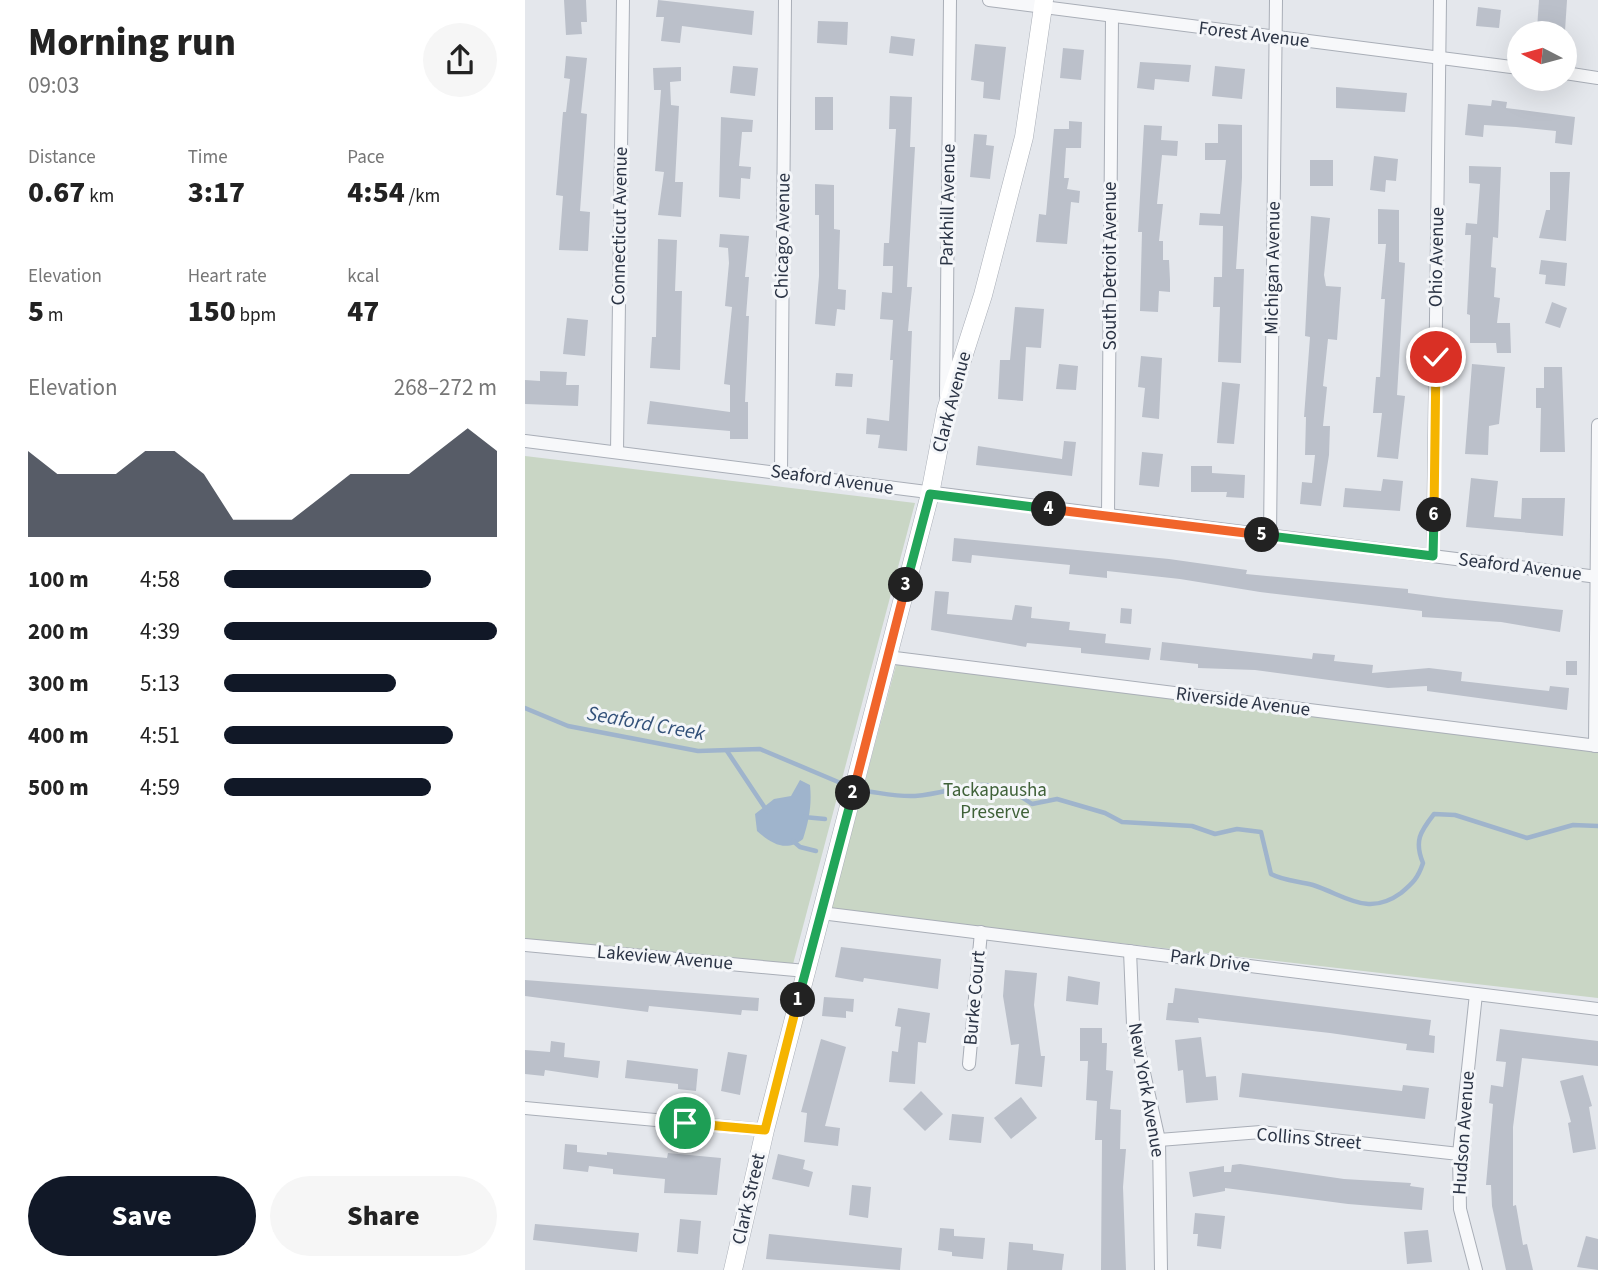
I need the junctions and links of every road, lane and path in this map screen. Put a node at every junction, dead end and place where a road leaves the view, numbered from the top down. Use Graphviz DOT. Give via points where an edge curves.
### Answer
graph roads {
  1 [pos="623,0"];
  2 [pos="785,0"];
  3 [pos="950,0"];
  4 [pos="989,0"];
  5 [pos="1276,0"];
  6 [pos="1440,0"];
  7 [pos="1044,4"];
  8 [pos="1112,17"];
  9 [pos="1276,37"];
  10 [pos="1439,58"];
  11 [pos="1507,66"];
  12 [pos="1577,75"];
  13 [pos="1598,78"];
  14 [pos="946,410"];
  15 [pos="1598,425"];
  16 [pos="525,441"];
  17 [pos="617,452"];
  18 [pos="781,473"];
  19 [pos="930,494"];
  20 [pos="1108,516"];
  21 [pos="1270,536"];
  22 [pos="1433,556"];
  23 [pos="1597,577"];
  24 [pos="887,657"];
  25 [pos="1596,746"];
  26 [pos="850,802"];
  27 [pos="821,913"];
  28 [pos="981,932"];
  29 [pos="525,945"];
  30 [pos="1131,951"];
  31 [pos="806,971"];
  32 [pos="1476,994"];
  33 [pos="1598,1009"];
  34 [pos="969,1064"];
  35 [pos="525,1108"];
  36 [pos="765,1130"];
  37 [pos="1159,1140"];
  38 [pos="1459,1154"];
  39 [pos="733,1270"];
  40 [pos="1161,1270"];
  41 [pos="1476,1270"];
  1 -- 17 [label="street, Connecticut Avenue"];
  2 -- 18 [label="street, Chicago Avenue"];
  3 -- 14 [label="street, Parkhill Avenue"];
  4 -- 7 [label="street, Forest Avenue"];
  5 -- 9 [label="street, Michigan Avenue"];
  6 -- 10 [label="street, Ohio Avenue"];
  7 -- 8 [label="street, Forest Avenue"];
  7 -- 14 [label="street, Clark Avenue" via="1024,137 983,295"];
  8 -- 9 [label="street, Forest Avenue"];
  8 -- 20 [label="street, South Detroit Avenue"];
  9 -- 10 [label="street, Forest Avenue"];
  9 -- 21 [label="street, Michigan Avenue"];
  10 -- 11 [label="street, Forest Avenue"];
  10 -- 22 [label="street, Ohio Avenue"];
  12 -- 13 [label="street"];
  14 -- 19 [label="street, Clark Avenue"];
  15 -- 23 [label="street"];
  16 -- 17 [label="street, Seaford Avenue"];
  17 -- 18 [label="street, Seaford Avenue"];
  18 -- 19 [label="street, Seaford Avenue"];
  19 -- 20 [label="street, Seaford Avenue"];
  19 -- 24 [label="street, Clark Avenue"];
  20 -- 21 [label="street, Seaford Avenue"];
  21 -- 22 [label="street, Seaford Avenue"];
  22 -- 23 [label="street, Seaford Avenue"];
  23 -- 25 [label="street"];
  24 -- 25 [label="street, Riverside Avenue"];
  24 -- 26 [label="street, Clark Avenue"];
  26 -- 27 [label="street, Clark Street"];
  27 -- 28 [label="street, Park Drive"];
  27 -- 31 [label="street, Clark Street"];
  28 -- 30 [label="street, Park Drive"];
  28 -- 34 [label="street, Burke Court"];
  29 -- 31 [label="street, Lakeview Avenue"];
  30 -- 32 [label="street, Park Drive"];
  30 -- 37 [label="street, New York Avenue" via="1133,1024"];
  31 -- 36 [label="street, Clark Street"];
  32 -- 33 [label="street, Park Drive"];
  32 -- 38 [label="street, Hudson Avenue"];
  35 -- 36 [label="street"];
  36 -- 39 [label="street, Clark Street"];
  37 -- 38 [label="street, Collins Street" via="1261,1132"];
  37 -- 40 [label="street, New York Avenue"];
  38 -- 41 [label="street, Hudson Avenue" via="1460,1209"];
}
